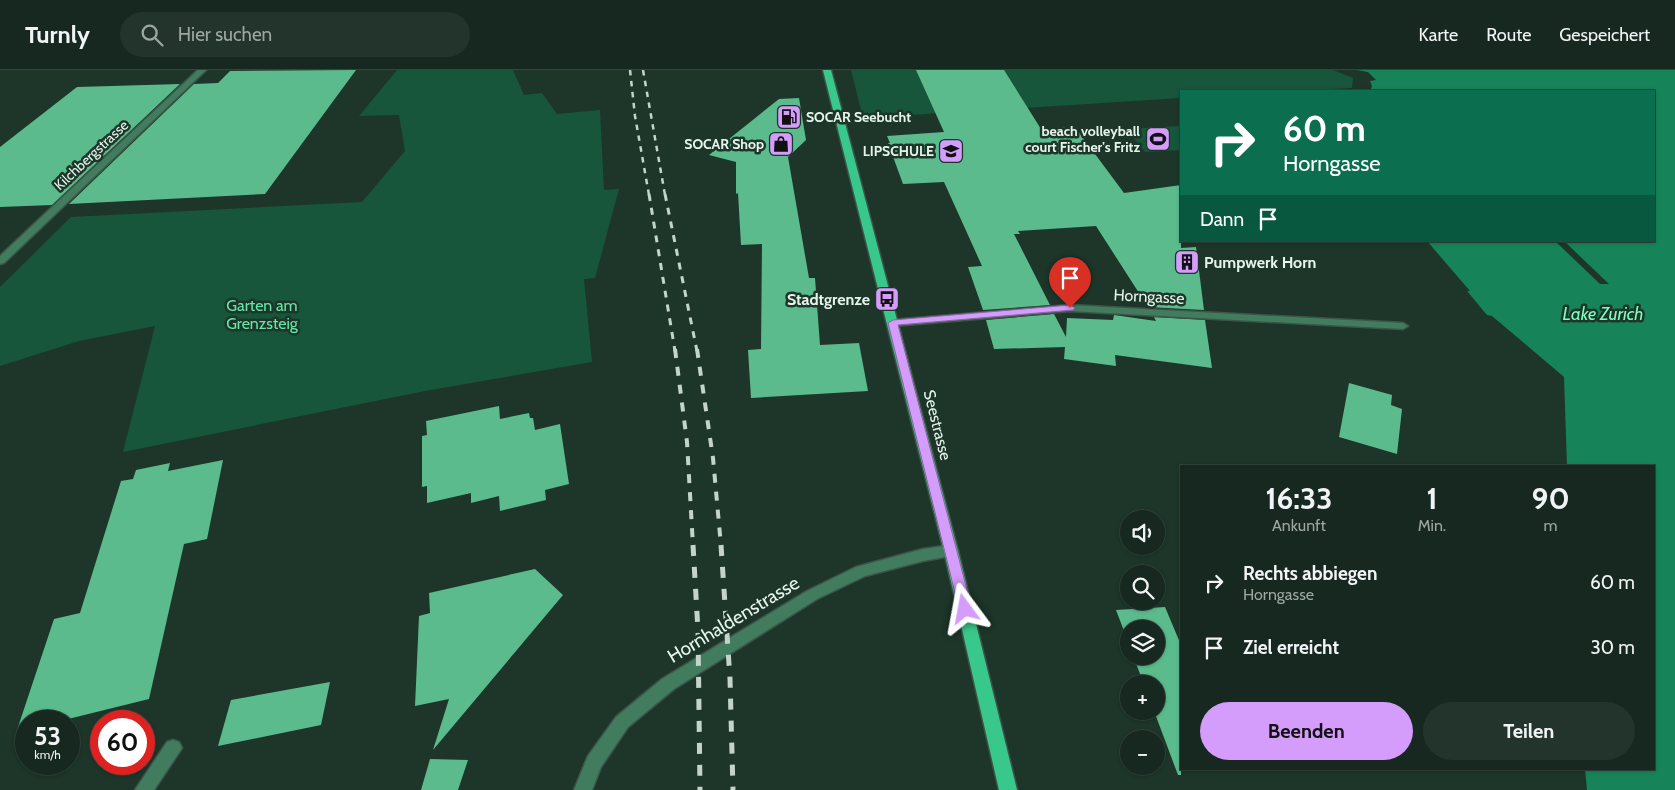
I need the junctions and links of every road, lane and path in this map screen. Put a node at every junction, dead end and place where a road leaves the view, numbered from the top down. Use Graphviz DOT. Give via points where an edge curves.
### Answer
graph roads {
  1 [pos="202,70"];
  2 [pos="827,70"];
  3 [pos="0,261"];
  4 [pos="893,323"];
  5 [pos="1403,326"];
  6 [pos="951,551"];
  7 [pos="173,748"];
  8 [pos="144,790"];
  9 [pos="583,790"];
  10 [pos="1008,790"];
  1 -- 3 [label="street, Kilchbergstrasse"];
  2 -- 4 [label="main road, Seestrasse"];
  4 -- 5 [label="street, Horngasse" via="1070,308"];
  4 -- 6 [label="main road, Seestrasse"];
  6 -- 9 [label="street, Hornhaldenstrasse" via="861,571 812,595 668,684 622,722 594,762"];
  6 -- 10 [label="main road, Seestrasse"];
  7 -- 8 [label="street"];
}
